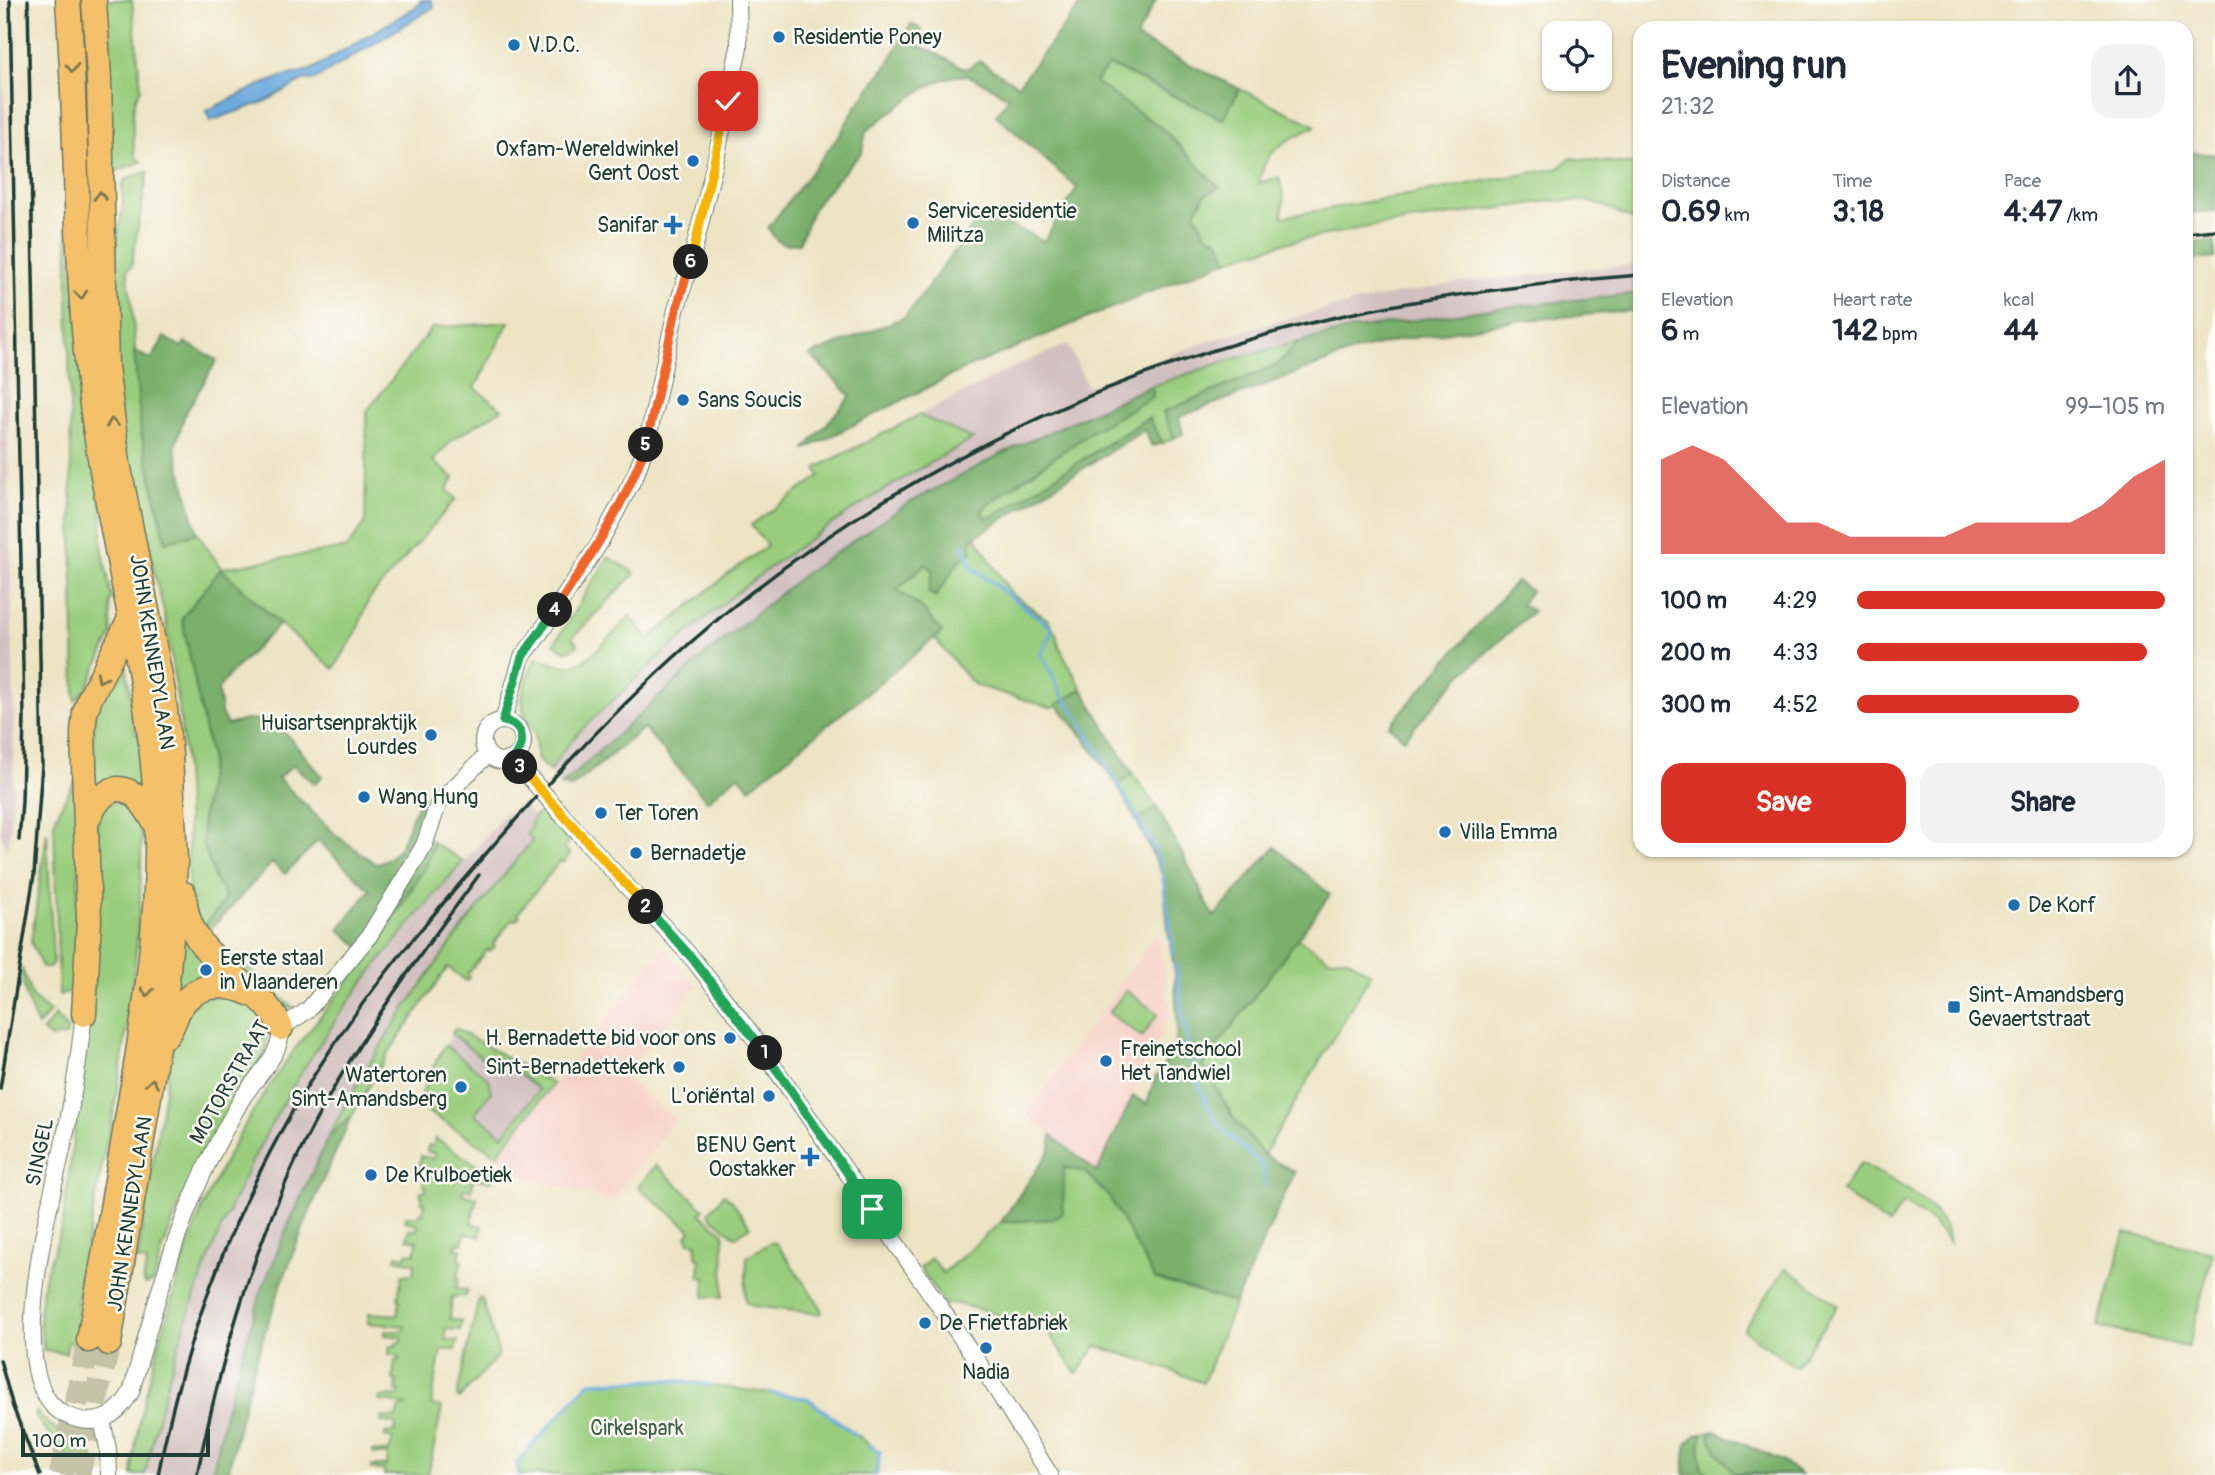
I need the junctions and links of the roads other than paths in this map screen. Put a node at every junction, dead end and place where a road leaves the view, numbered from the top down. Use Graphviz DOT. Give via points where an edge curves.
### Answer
graph roads {
  1 [pos="68,0"];
  2 [pos="94,0"];
  3 [pos="737,0"];
  4 [pos="131,617"];
  5 [pos="503,721"];
  6 [pos="488,754"];
  7 [pos="513,758"];
  8 [pos="87,822"];
  9 [pos="157,826"];
  10 [pos="175,859"];
  11 [pos="259,998"];
  12 [pos="84,1014"];
  13 [pos="281,1028"];
  14 [pos="158,1046"];
  15 [pos="102,1420"];
  16 [pos="108,1475"];
  17 [pos="1049,1475"];
  1 -- 4 [label="highway, JOHN KENNEDYLAAN, one-way" via="86,357 99,458"];
  10 -- 2 [label="highway, JOHN KENNEDYLAAN, one-way" via="163,692 118,463 106,367"];
  3 -- 5 [label="street" via="739,47 647,442 636,474 598,544 522,657"];
  4 -- 8 [label="highway, one-way" via="85,712"];
  4 -- 9 [label="highway, JOHN KENNEDYLAAN" via="152,748"];
  5 -- 6 [label="street" via="486,730 483,744"];
  5 -- 7 [label="street" via="515,725 522,737 520,751"];
  6 -- 7 [label="street" via="500,761"];
  6 -- 13 [label="street, MOTORSTRAAT" via="439,802 420,852 369,936 309,1010"];
  7 -- 17 [label="street" via="692,958 750,1032 989,1378"];
  8 -- 9 [label="highway" via="101,796 117,789 132,793"];
  8 -- 12 [label="highway" via="89,921"];
  9 -- 14 [label="highway, JOHN KENNEDYLAAN, one-way" via="154,935 99,1342"];
  10 -- 11 [label="highway" via="184,909 198,941"];
  10 -- 14 [label="highway, JOHN KENNEDYLAAN"];
  11 -- 13 [label="highway"];
  11 -- 14 [label="highway" via="240,989 210,986 185,1001"];
  12 -- 15 [label="street, SINGEL" via="78,1074 33,1281 31,1356 40,1388 58,1411 77,1420"];
  13 -- 15 [label="street, MOTORSTRAAT" via="279,1043 220,1139 187,1210 167,1263 131,1392 116,1412"];
  15 -- 16 [label="street"];
}
